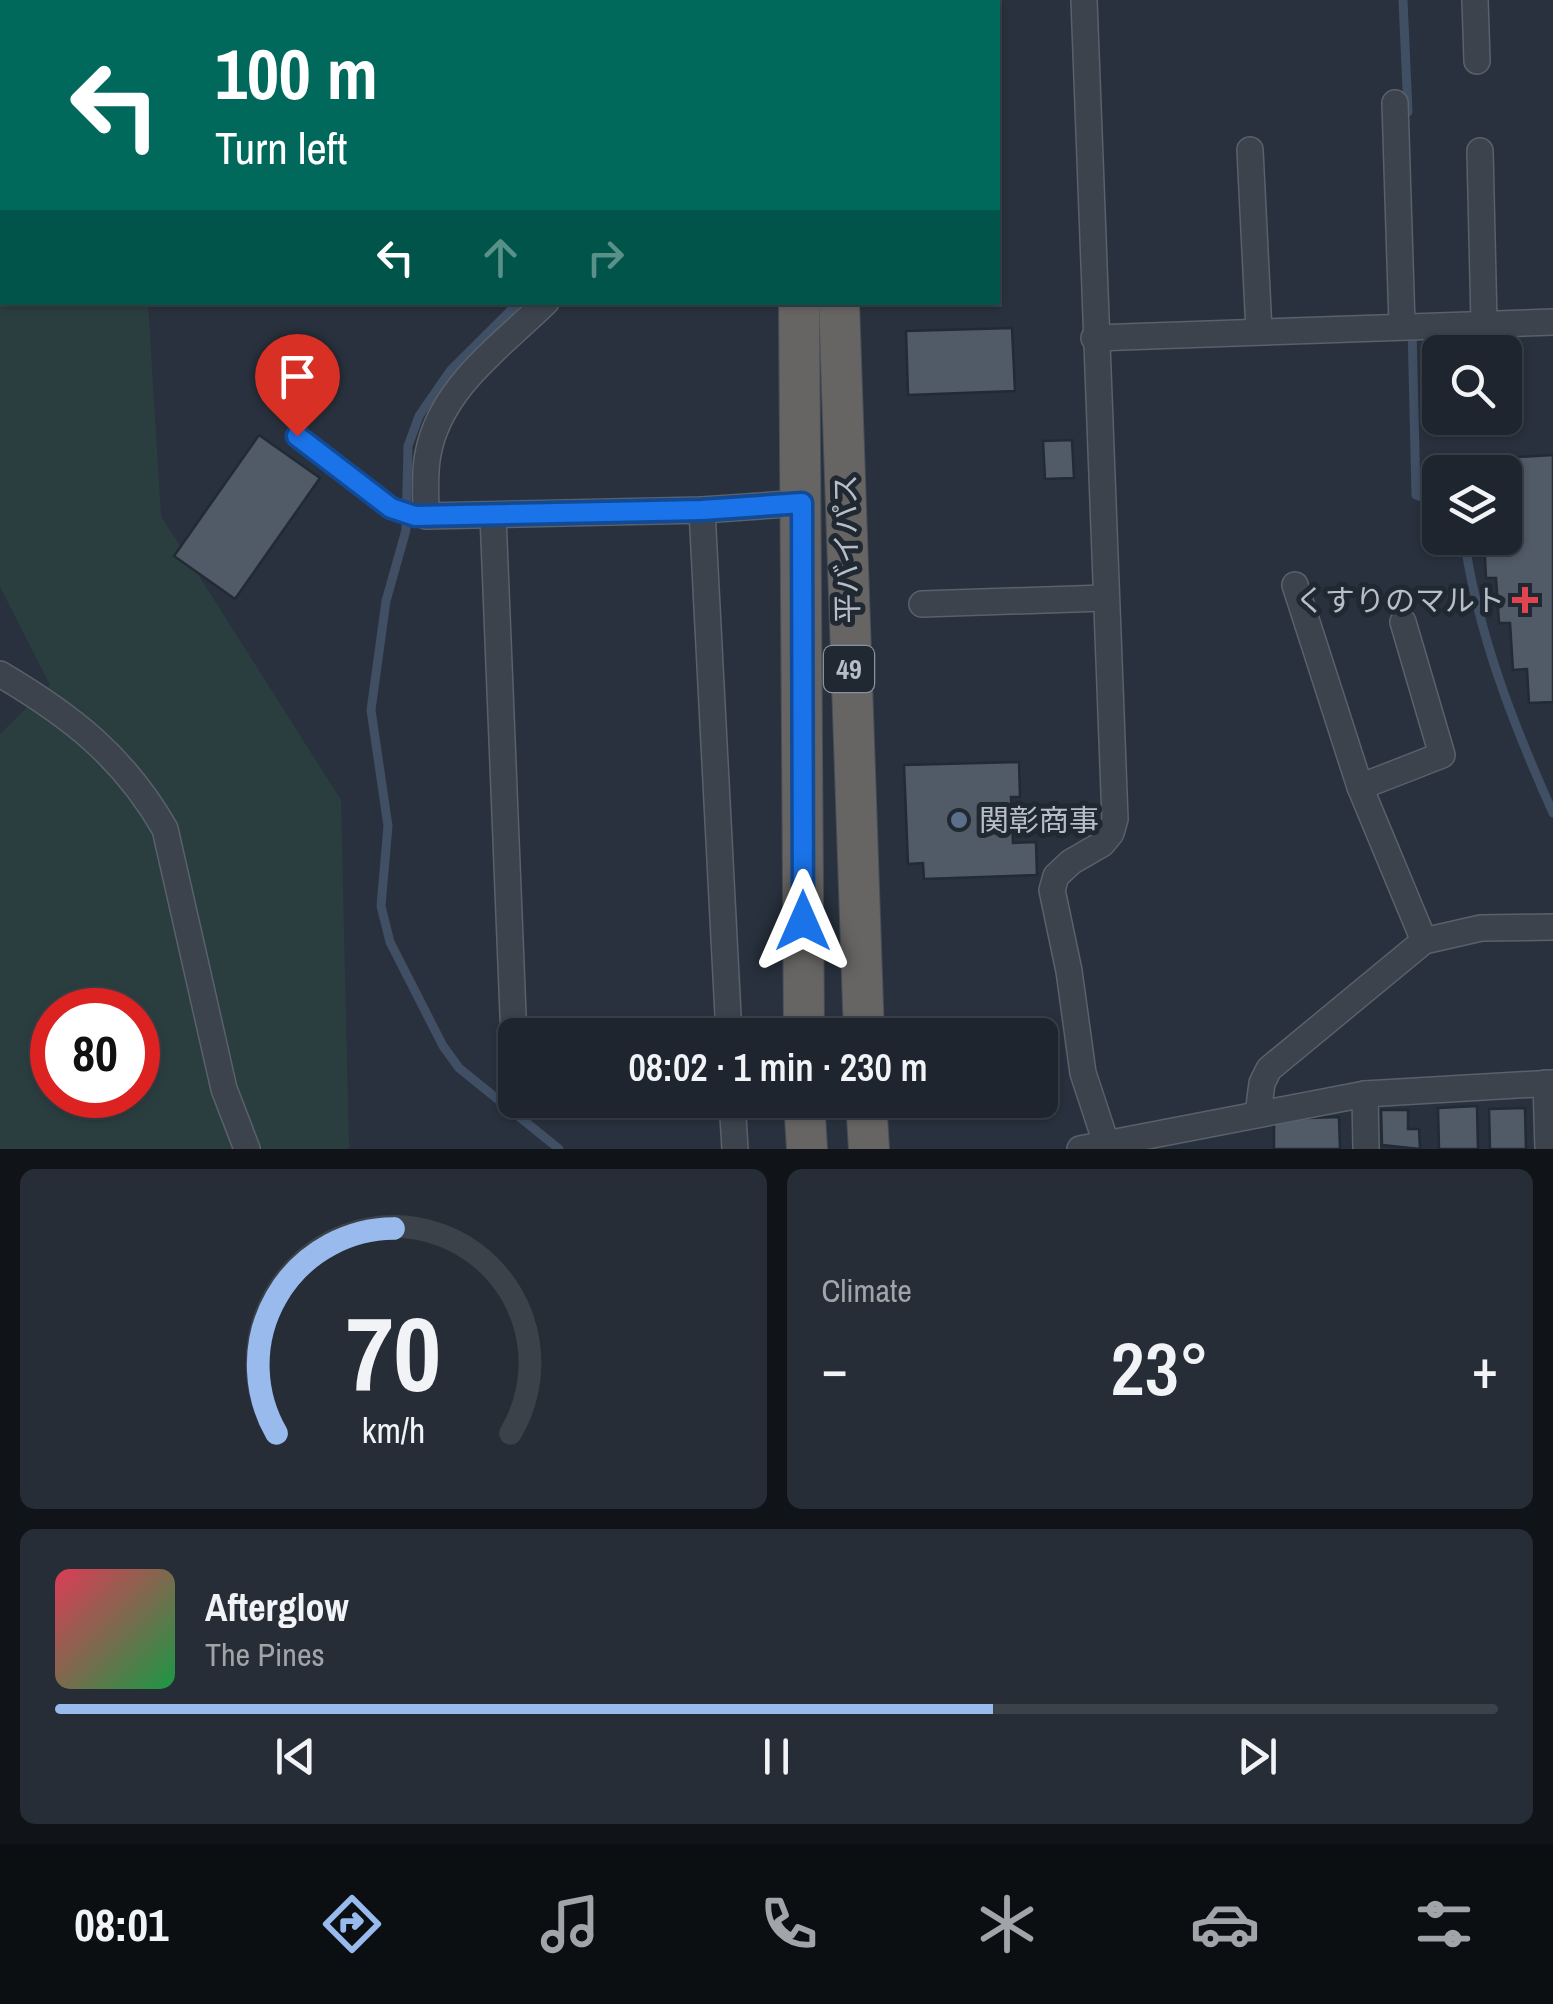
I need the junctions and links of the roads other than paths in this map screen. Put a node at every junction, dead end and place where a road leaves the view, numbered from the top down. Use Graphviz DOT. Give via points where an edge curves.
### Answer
graph roads {
  1 [pos="1084,0"];
  2 [pos="1475,0"];
  3 [pos="1477,60"];
  4 [pos="1395,103"];
  5 [pos="1250,150"];
  6 [pos="1480,151"];
  7 [pos="543,305"];
  8 [pos="799,305"];
  9 [pos="838,305"];
  10 [pos="1553,322"];
  11 [pos="1484,323"];
  12 [pos="1410,325"];
  13 [pos="1260,332"];
  14 [pos="1094,338"];
  15 [pos="297,436"];
  16 [pos="802,503"];
  17 [pos="702,510"];
  18 [pos="420,516"];
  19 [pos="492,516"];
  20 [pos="1295,584"];
  21 [pos="1104,598"];
  22 [pos="922,604"];
  23 [pos="1403,622"];
  24 [pos="0,674"];
  25 [pos="1360,787"];
  26 [pos="1553,928"];
  27 [pos="1424,941"];
  28 [pos="513,1018"];
  29 [pos="728,1018"];
  30 [pos="804,1018"];
  31 [pos="863,1018"];
  32 [pos="1550,1083"];
  33 [pos="1365,1094"];
  34 [pos="1258,1114"];
  35 [pos="733,1118"];
  36 [pos="805,1118"];
  37 [pos="867,1118"];
  38 [pos="1108,1146"];
  39 [pos="247,1149"];
  40 [pos="735,1149"];
  41 [pos="807,1149"];
  42 [pos="868,1149"];
  43 [pos="1080,1149"];
  44 [pos="1366,1149"];
  45 [pos="1548,1149"];
  1 -- 14 [label="street"];
  2 -- 3 [label="street"];
  4 -- 12 [label="street"];
  5 -- 13 [label="street"];
  6 -- 11 [label="street"];
  7 -- 18 [label="street" via="461,383 438,421"];
  8 -- 16 [label="highway, 平バイパス / 49"];
  9 -- 31 [label="highway, 平バイパス / 49"];
  10 -- 11 [label="street"];
  11 -- 12 [label="street"];
  12 -- 13 [label="street"];
  13 -- 14 [label="street"];
  14 -- 21 [label="street"];
  15 -- 18 [label="lane" via="391,508"];
  16 -- 17 [label="street"];
  16 -- 30 [label="highway, 平バイパス / 49"];
  17 -- 19 [label="street"];
  17 -- 29 [label="street"];
  18 -- 19 [label="street"];
  19 -- 28 [label="street"];
  20 -- 25 [label="street"];
  21 -- 22 [label="street"];
  21 -- 38 [label="street" via="1115,819 1102,844 1071,862 1052,890 1082,1072"];
  23 -- 25 [label="street" via="1442,755"];
  24 -- 39 [label="street" via="95,738 143,791 165,829 224,1089"];
  25 -- 27 [label="street"];
  26 -- 27 [label="street" via="1481,928"];
  27 -- 34 [label="street" via="1269,1069"];
  32 -- 33 [label="street"];
  32 -- 45 [label="street"];
  33 -- 34 [label="street"];
  33 -- 44 [label="street"];
  34 -- 38 [label="street"];
  35 -- 40 [label="street"];
  36 -- 41 [label="highway"];
  37 -- 42 [label="highway"];
  38 -- 43 [label="street"];
}
